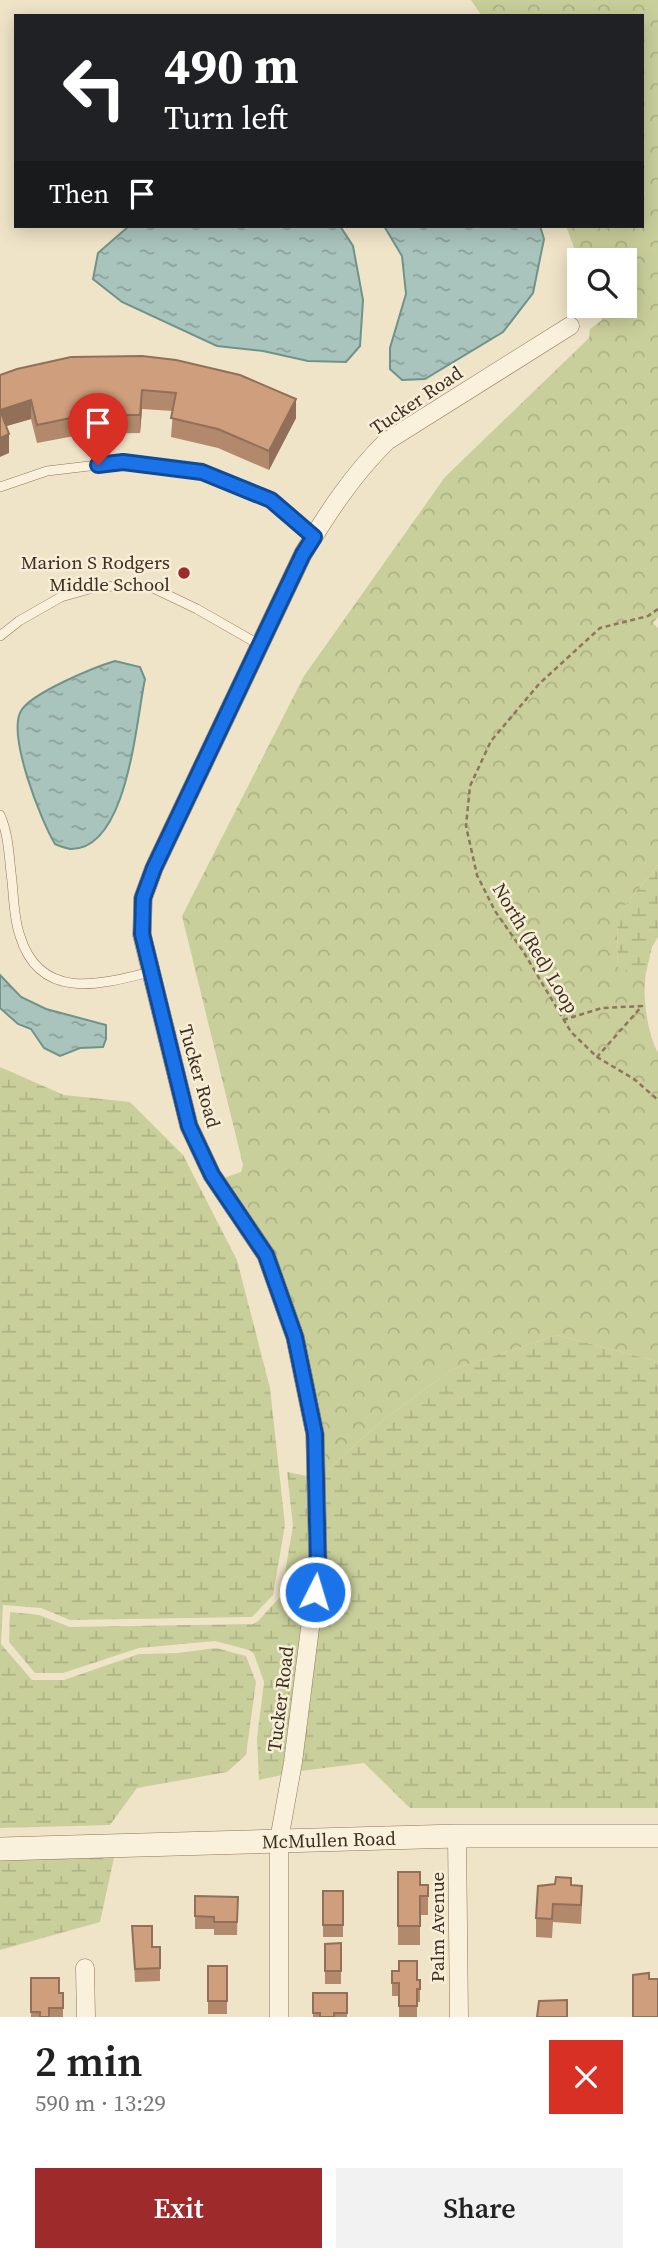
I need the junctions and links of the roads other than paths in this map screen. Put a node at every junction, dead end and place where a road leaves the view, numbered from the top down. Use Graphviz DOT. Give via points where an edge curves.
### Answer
graph roads {
  1 [pos="570,326"];
  2 [pos="0,487"];
  3 [pos="314,537"];
  4 [pos="0,636"];
  5 [pos="260,645"];
  6 [pos="0,815"];
  7 [pos="150,972"];
  8 [pos="457,1836"];
  9 [pos="658,1836"];
  10 [pos="279,1840"];
  11 [pos="0,1849"];
  12 [pos="85,1968"];
  13 [pos="86,2017"];
  14 [pos="279,2017"];
  15 [pos="458,2017"];
  1 -- 3 [label="street, Tucker Road" via="387,441 367,460"];
  2 -- 3 [label="lane" via="47,471 123,462 202,472 271,500"];
  3 -- 5 [label="street, Tucker Road"];
  4 -- 5 [label="lane" via="61,597 100,586 150,587"];
  5 -- 7 [label="street, Tucker Road" via="148,882 141,926"];
  6 -- 7 [label="lane" via="19,934 36,967 50,978 84,985"];
  7 -- 10 [label="street, Tucker Road" via="189,1126 212,1175 266,1255 295,1337 315,1434 318,1565"];
  8 -- 9 [label="street, McMullen Road"];
  8 -- 10 [label="street, McMullen Road"];
  8 -- 15 [label="street, Palm Avenue"];
  10 -- 11 [label="street, McMullen Road"];
  10 -- 14 [label="street, Tucker Road"];
  12 -- 13 [label="street"];
}
